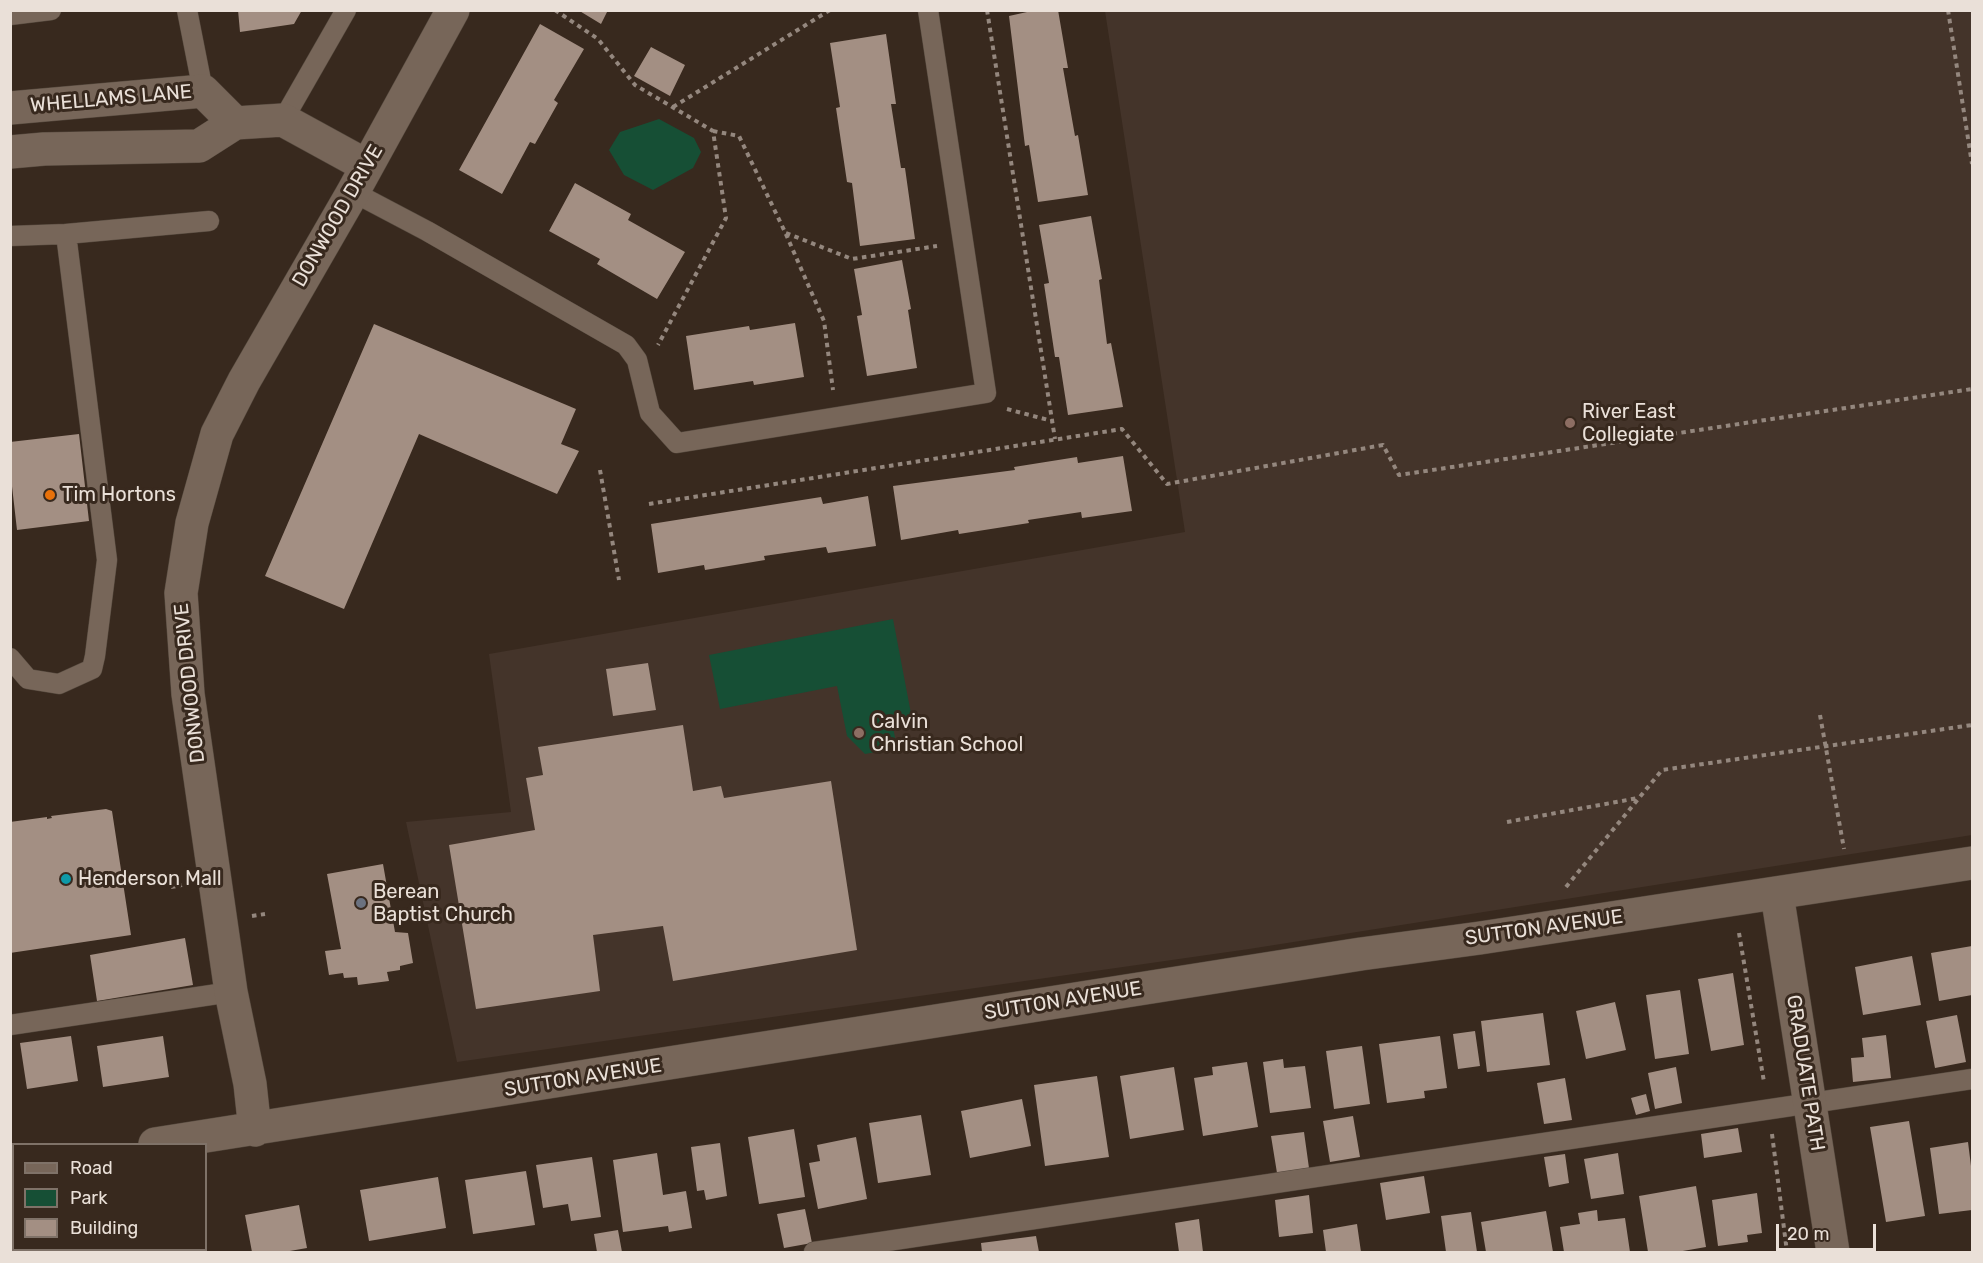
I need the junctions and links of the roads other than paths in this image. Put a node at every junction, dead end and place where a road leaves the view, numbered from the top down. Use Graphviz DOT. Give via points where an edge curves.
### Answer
graph roads {
  1 [pos="51,10"];
  2 [pos="188,10"];
  3 [pos="346,10"];
  4 [pos="453,10"];
  5 [pos="928,10"];
  6 [pos="10,15"];
  7 [pos="203,91"];
  8 [pos="10,108"];
  9 [pos="283,120"];
  10 [pos="235,123"];
  11 [pos="10,153"];
  12 [pos="360,179"];
  13 [pos="208,221"];
  14 [pos="66,234"];
  15 [pos="10,236"];
  16 [pos="10,658"];
  17 [pos="1972,862"];
  18 [pos="1777,894"];
  19 [pos="231,992"];
  20 [pos="10,1025"];
  21 [pos="1972,1079"];
  22 [pos="1810,1104"];
  23 [pos="255,1130"];
  24 [pos="162,1143"];
  25 [pos="814,1252"];
  26 [pos="1833,1252"];
  1 -- 6 [label="lane"];
  2 -- 7 [label="lane"];
  3 -- 9 [label="lane"];
  4 -- 12 [label="street, DONWOOD DRIVE"];
  5 -- 12 [label="lane" via="986,393 677,443 650,413 637,360 626,345 427,231"];
  7 -- 8 [label="street, WHELLAMS LANE"];
  7 -- 10 [label="street, WHELLAMS LANE"];
  9 -- 10 [label="street"];
  9 -- 12 [label="street"];
  10 -- 11 [label="street" via="199,146"];
  12 -- 19 [label="street, DONWOOD DRIVE" via="217,434 192,523 181,593 188,694"];
  13 -- 14 [label="lane"];
  14 -- 15 [label="lane"];
  14 -- 16 [label="lane" via="107,560 95,656 92,669 58,684 27,679"];
  17 -- 18 [label="street, SUTTON AVENUE"];
  18 -- 22 [label="street, GRADUATE PATH"];
  18 -- 23 [label="street, SUTTON AVENUE" via="1361,954"];
  19 -- 20 [label="lane"];
  19 -- 23 [label="street, DONWOOD DRIVE"];
  21 -- 22 [label="lane"];
  22 -- 25 [label="lane"];
  22 -- 26 [label="street, GRADUATE PATH"];
  23 -- 24 [label="street, SUTTON AVENUE"];
}
